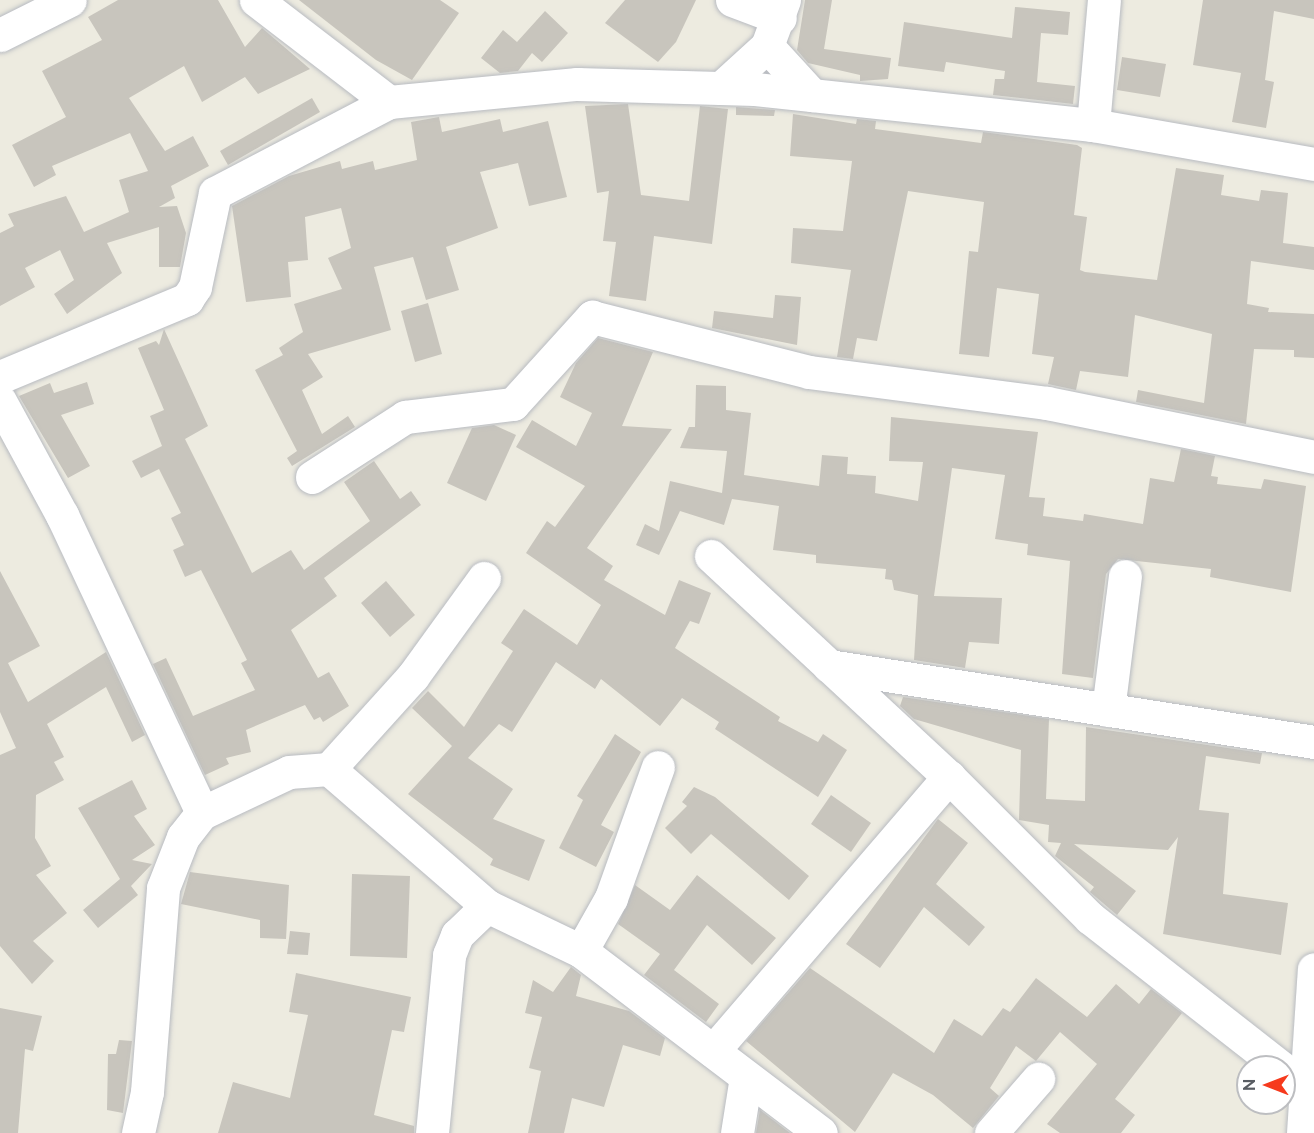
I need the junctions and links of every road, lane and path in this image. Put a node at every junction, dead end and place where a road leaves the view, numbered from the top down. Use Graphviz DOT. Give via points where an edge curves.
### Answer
graph roads {
  1 [pos="70,0"];
  2 [pos="256,0"];
  3 [pos="732,0"];
  4 [pos="1104,0"];
  5 [pos="777,21"];
  6 [pos="0,35"];
  7 [pos="721,88"];
  8 [pos="813,95"];
  9 [pos="389,102"];
  10 [pos="1093,125"];
  11 [pos="1314,164"];
  12 [pos="0,377"];
  13 [pos="0,401"];
  14 [pos="1314,457"];
  15 [pos="312,477"];
  16 [pos="711,556"];
  17 [pos="1125,576"];
  18 [pos="484,578"];
  19 [pos="829,666"];
  20 [pos="1108,710"];
  21 [pos="1314,742"];
  22 [pos="658,767"];
  23 [pos="329,769"];
  24 [pos="949,777"];
  25 [pos="202,813"];
  26 [pos="487,906"];
  27 [pos="581,951"];
  28 [pos="1314,969"];
  29 [pos="713,1051"];
  30 [pos="1267,1055"];
  31 [pos="1294,1055"];
  32 [pos="746,1077"];
  33 [pos="1038,1079"];
  34 [pos="1296,1101"];
  35 [pos="138,1133"];
  36 [pos="432,1133"];
  37 [pos="737,1133"];
  38 [pos="821,1133"];
  39 [pos="991,1133"];
  40 [pos="1303,1133"];
  1 -- 6 [label="street"];
  2 -- 9 [label="street"];
  3 -- 5 [label="street"];
  4 -- 10 [label="street"];
  5 -- 7 [label="street"];
  5 -- 8 [label="street"];
  7 -- 8 [label="street"];
  7 -- 9 [label="street" via="577,84"];
  8 -- 10 [label="street"];
  9 -- 12 [label="street" via="214,193 195,287 187,299"];
  10 -- 11 [label="street"];
  13 -- 25 [label="street" via="62,515"];
  14 -- 15 [label="street" via="1047,403 809,372 591,317 513,404 405,417"];
  16 -- 19 [label="street"];
  17 -- 20 [label="street"];
  18 -- 23 [label="street" via="413,676"];
  19 -- 20 [label="street"];
  19 -- 24 [label="street"];
  20 -- 21 [label="street"];
  22 -- 27 [label="street" via="611,898"];
  23 -- 25 [label="street" via="289,772"];
  23 -- 26 [label="street"];
  24 -- 29 [label="street"];
  24 -- 30 [label="street" via="1090,918"];
  25 -- 35 [label="street" via="183,837 163,888 147,1092"];
  26 -- 27 [label="street"];
  26 -- 36 [label="street" via="457,934 448,955"];
  27 -- 29 [label="street"];
  28 -- 31 [label="street"];
  29 -- 32 [label="street"];
  32 -- 37 [label="street"];
  32 -- 38 [label="street"];
  33 -- 39 [label="street"];
  34 -- 40 [label="street"];
}
